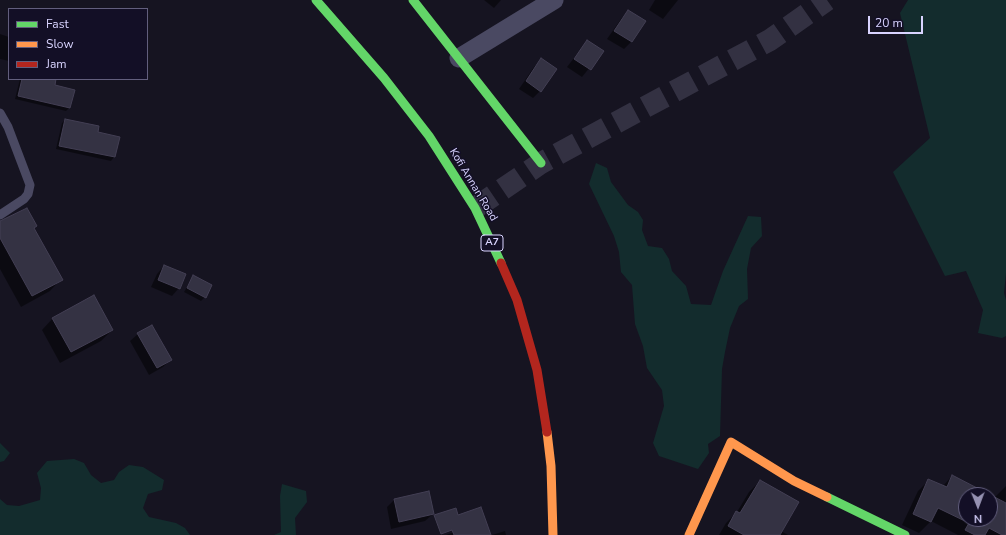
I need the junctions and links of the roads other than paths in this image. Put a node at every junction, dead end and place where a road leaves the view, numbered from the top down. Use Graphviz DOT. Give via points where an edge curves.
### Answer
graph roads {
  1 [pos="316,0"];
  2 [pos="413,0"];
  3 [pos="554,0"];
  4 [pos="459,58"];
  5 [pos="0,113"];
  6 [pos="541,163"];
  7 [pos="0,215"];
  8 [pos="554,535"];
  9 [pos="689,535"];
  10 [pos="905,535"];
  1 -- 8 [label="main road, Kofi Annan Road / A7" via="384,78 429,136 475,208 495,250 517,300 537,370 551,466"];
  2 -- 4 [label="main road"];
  3 -- 4 [label="street"];
  4 -- 6 [label="main road"];
  5 -- 7 [label="lane" via="11,134 30,185 24,199"];
  9 -- 10 [label="main road" via="731,442 794,481"];
}
